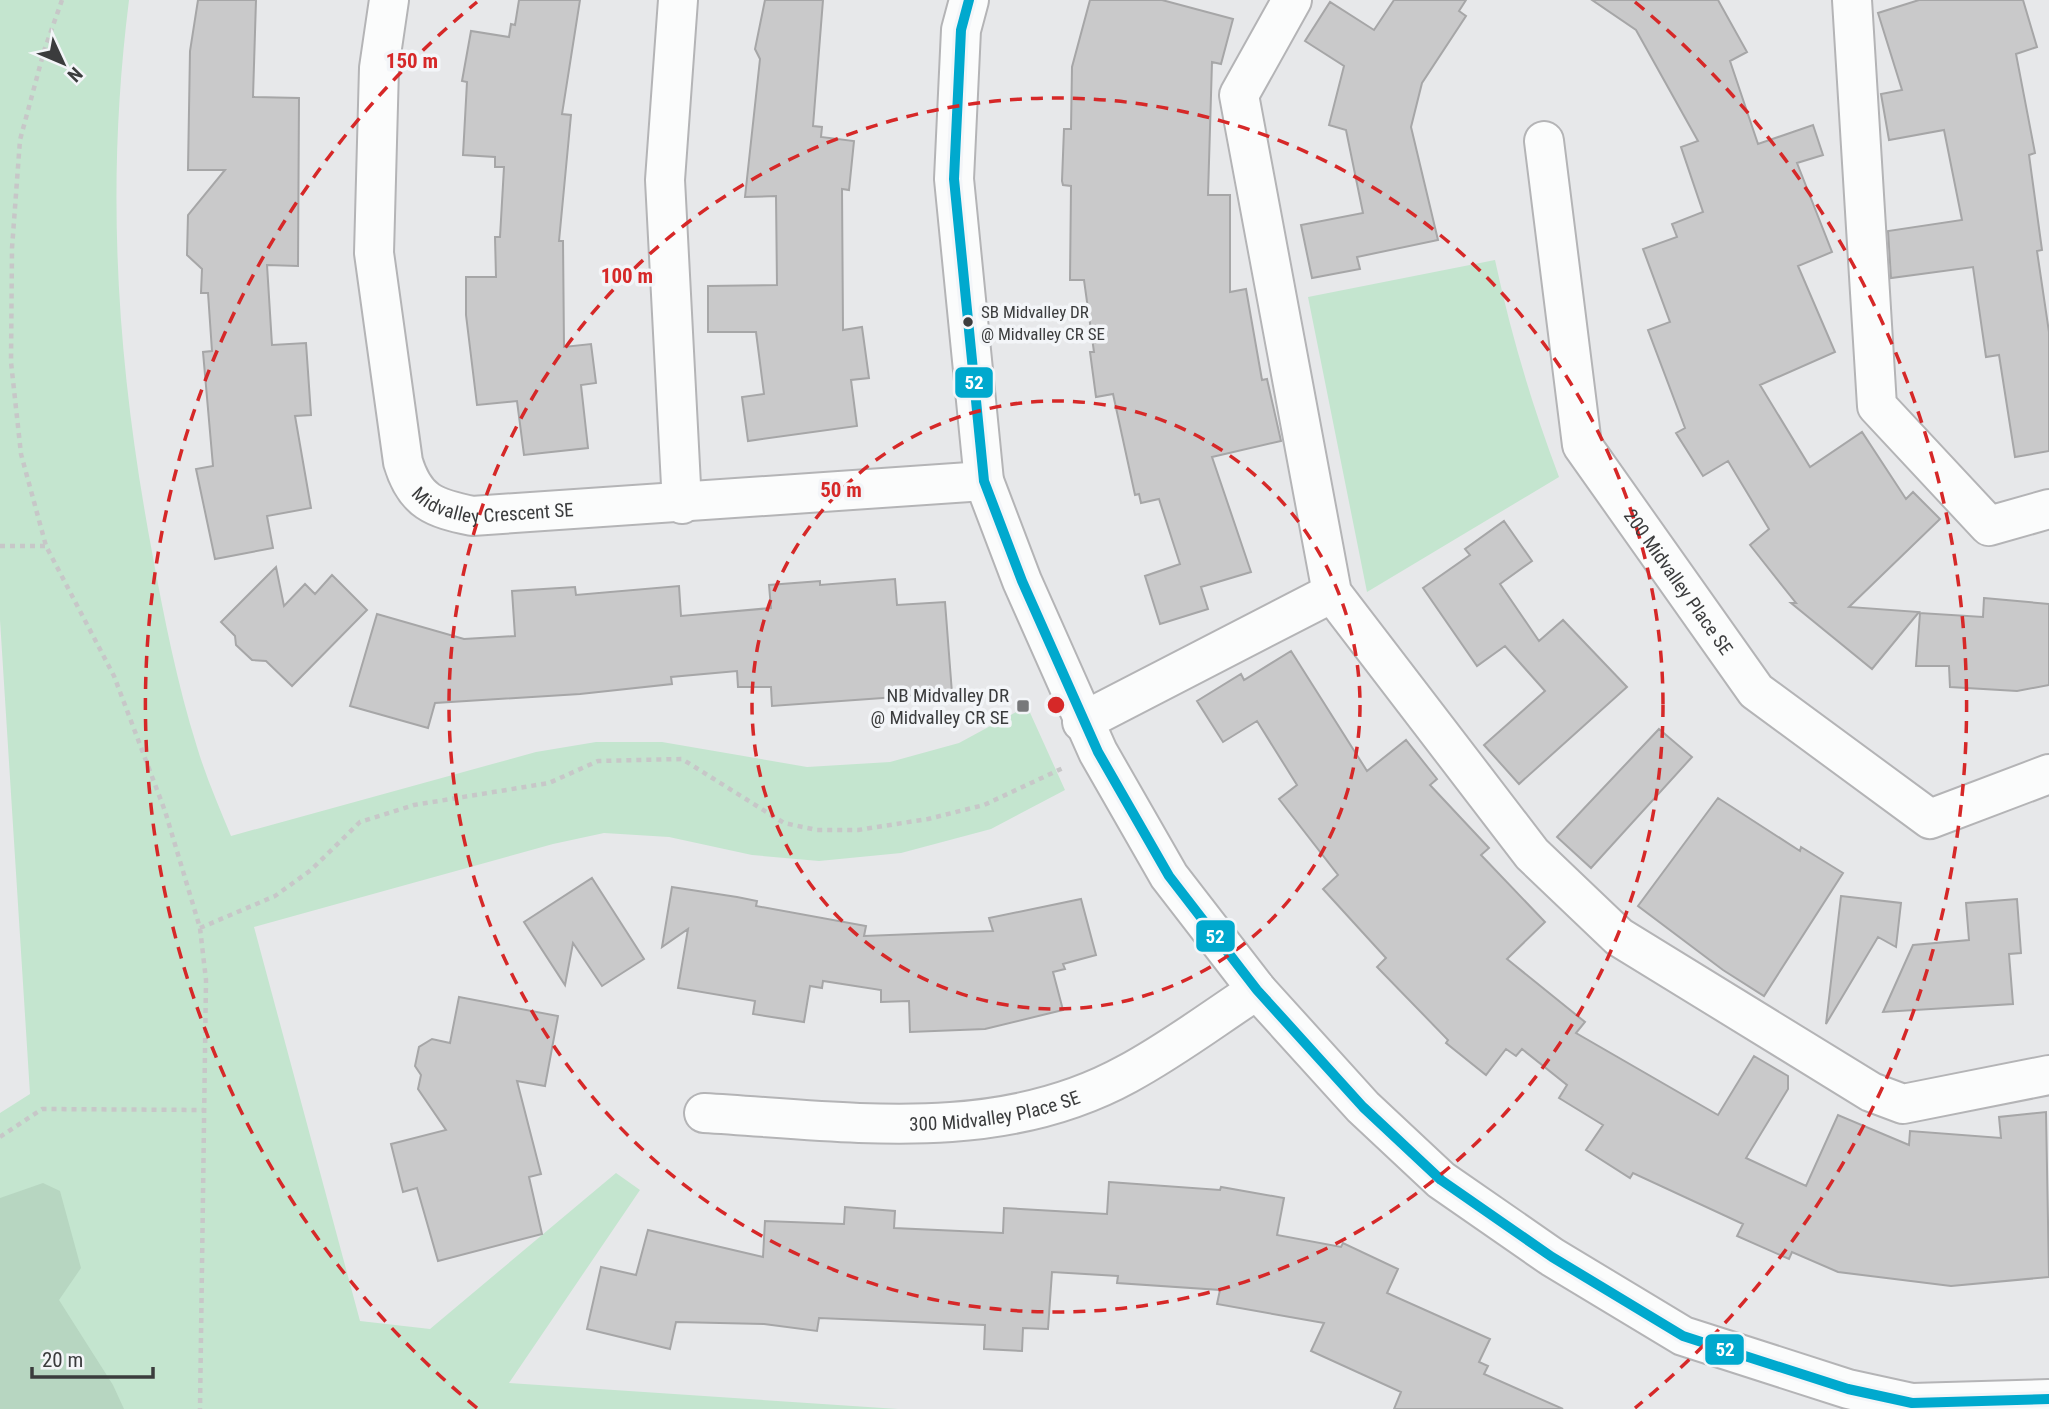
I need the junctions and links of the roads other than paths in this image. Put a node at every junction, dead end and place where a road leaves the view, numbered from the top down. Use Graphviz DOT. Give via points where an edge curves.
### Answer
graph roads {
  1 [pos="389,0"];
  2 [pos="678,0"];
  3 [pos="969,0"];
  4 [pos="1292,0"];
  5 [pos="1852,0"];
  6 [pos="1544,141"];
  7 [pos="984,481"];
  8 [pos="682,504"];
  9 [pos="2049,509"];
  10 [pos="1332,593"];
  11 [pos="1090,737"];
  12 [pos="2049,774"];
  13 [pos="1257,990"];
  14 [pos="2049,1075"];
  15 [pos="704,1113"];
  16 [pos="2049,1399"];
  1 -- 8 [label="street, Midvalley Crescent SE" via="379,68 374,253 403,463 411,487 444,510 472,516"];
  2 -- 8 [label="street" via="665,180"];
  3 -- 7 [label="street" via="961,30 954,179"];
  4 -- 10 [label="street" via="1239,95"];
  5 -- 9 [label="street" via="1877,406 1989,526"];
  6 -- 12 [label="street, 200 Midvalley Place SE" via="1582,445 1756,691 1930,818"];
  7 -- 8 [label="street, Midvalley Crescent SE"];
  7 -- 11 [label="street"];
  10 -- 11 [label="street"];
  10 -- 14 [label="street" via="1532,855 1619,937 1871,1092 1903,1104"];
  11 -- 13 [label="street" via="1169,876"];
  13 -- 15 [label="street, 300 Midvalley Place SE" via="1127,1075 1060,1103 998,1119 916,1125"];
  13 -- 16 [label="street" via="1363,1107 1440,1180 1542,1250 1683,1336 1848,1389 1912,1403"];
}
